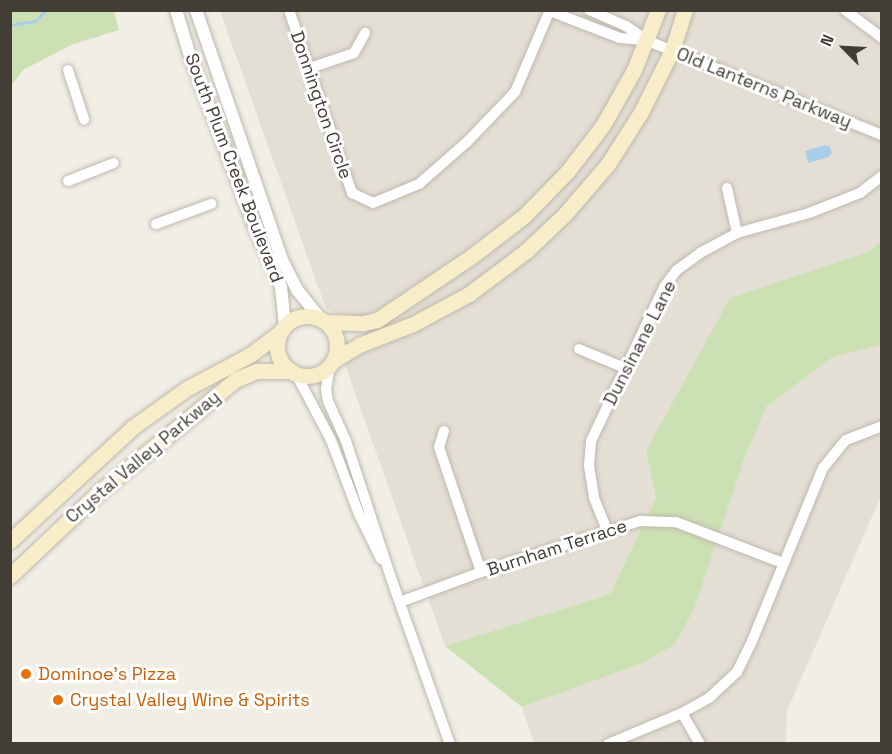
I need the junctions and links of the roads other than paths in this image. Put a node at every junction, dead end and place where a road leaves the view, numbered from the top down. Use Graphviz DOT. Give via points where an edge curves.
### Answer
graph roads {
  1 [pos="176,10"];
  2 [pos="196,10"];
  3 [pos="289,10"];
  4 [pos="589,10"];
  5 [pos="658,10"];
  6 [pos="685,10"];
  7 [pos="845,10"];
  8 [pos="550,11"];
  9 [pos="365,33"];
  10 [pos="882,38"];
  11 [pos="648,41"];
  12 [pos="672,51"];
  13 [pos="310,68"];
  14 [pos="68,70"];
  15 [pos="84,119"];
  16 [pos="882,135"];
  17 [pos="114,163"];
  18 [pos="882,176"];
  19 [pos="68,181"];
  20 [pos="727,188"];
  21 [pos="211,204"];
  22 [pos="156,224"];
  23 [pos="736,233"];
  24 [pos="324,321"];
  25 [pos="283,329"];
  26 [pos="579,349"];
  27 [pos="332,363"];
  28 [pos="625,368"];
  29 [pos="293,373"];
  30 [pos="882,426"];
  31 [pos="444,432"];
  32 [pos="607,530"];
  33 [pos="10,541"];
  34 [pos="783,563"];
  35 [pos="481,572"];
  36 [pos="390,575"];
  37 [pos="10,576"];
  38 [pos="400,602"];
  39 [pos="682,713"];
  40 [pos="450,744"];
  41 [pos="608,744"];
  42 [pos="700,744"];
  1 -- 25 [label="street, South Plum Creek Boulevard" via="190,59 281,287"];
  2 -- 24 [label="street, South Plum Creek Boulevard" via="283,262 298,291"];
  3 -- 13 [label="street, Donnington Circle"];
  4 -- 11 [label="street, Old Lanterns Parkway" via="626,26"];
  5 -- 11 [label="main road"];
  6 -- 12 [label="main road"];
  7 -- 10 [label="street"];
  8 -- 11 [label="street, Old Lanterns Parkway" via="620,38"];
  8 -- 13 [label="street, Donnington Circle" via="515,92 467,142 418,184 373,203 352,193"];
  9 -- 13 [label="street" via="354,53"];
  11 -- 12 [label="street, Old Lanterns Parkway"];
  11 -- 24 [label="main road" via="619,99 587,149 524,216 377,320 363,324"];
  12 -- 16 [label="street, Old Lanterns Parkway"];
  12 -- 27 [label="main road" via="641,112 608,164 526,251 451,304 359,345"];
  14 -- 15 [label="street"];
  17 -- 19 [label="street"];
  18 -- 23 [label="street, Dunsinane Lane" via="849,198"];
  20 -- 23 [label="street"];
  21 -- 22 [label="street"];
  23 -- 28 [label="street, Dunsinane Lane" via="677,270 664,287"];
  24 -- 25 [label="main road" via="302,316"];
  24 -- 27 [label="main road" via="336,337"];
  25 -- 29 [label="main road" via="278,354"];
  25 -- 33 [label="main road, Crystal Valley Parkway" via="250,355 186,389 133,427"];
  26 -- 28 [label="street"];
  27 -- 29 [label="main road" via="315,375"];
  27 -- 36 [label="street" via="326,389 328,401 350,452"];
  28 -- 32 [label="street, Dunsinane Lane" via="591,441 589,465 594,497"];
  29 -- 36 [label="street" via="331,440 359,514"];
  29 -- 37 [label="main road, Crystal Valley Parkway" via="256,370 235,380 108,484"];
  30 -- 34 [label="street" via="846,440 823,468"];
  31 -- 35 [label="street" via="439,447"];
  32 -- 34 [label="street, Burnham Terrace" via="640,521 676,522"];
  32 -- 35 [label="street, Burnham Terrace"];
  34 -- 39 [label="street" via="736,672 709,698"];
  35 -- 38 [label="street, Burnham Terrace"];
  36 -- 38 [label="street"];
  38 -- 40 [label="street"];
  39 -- 41 [label="street"];
  39 -- 42 [label="street"];
}
